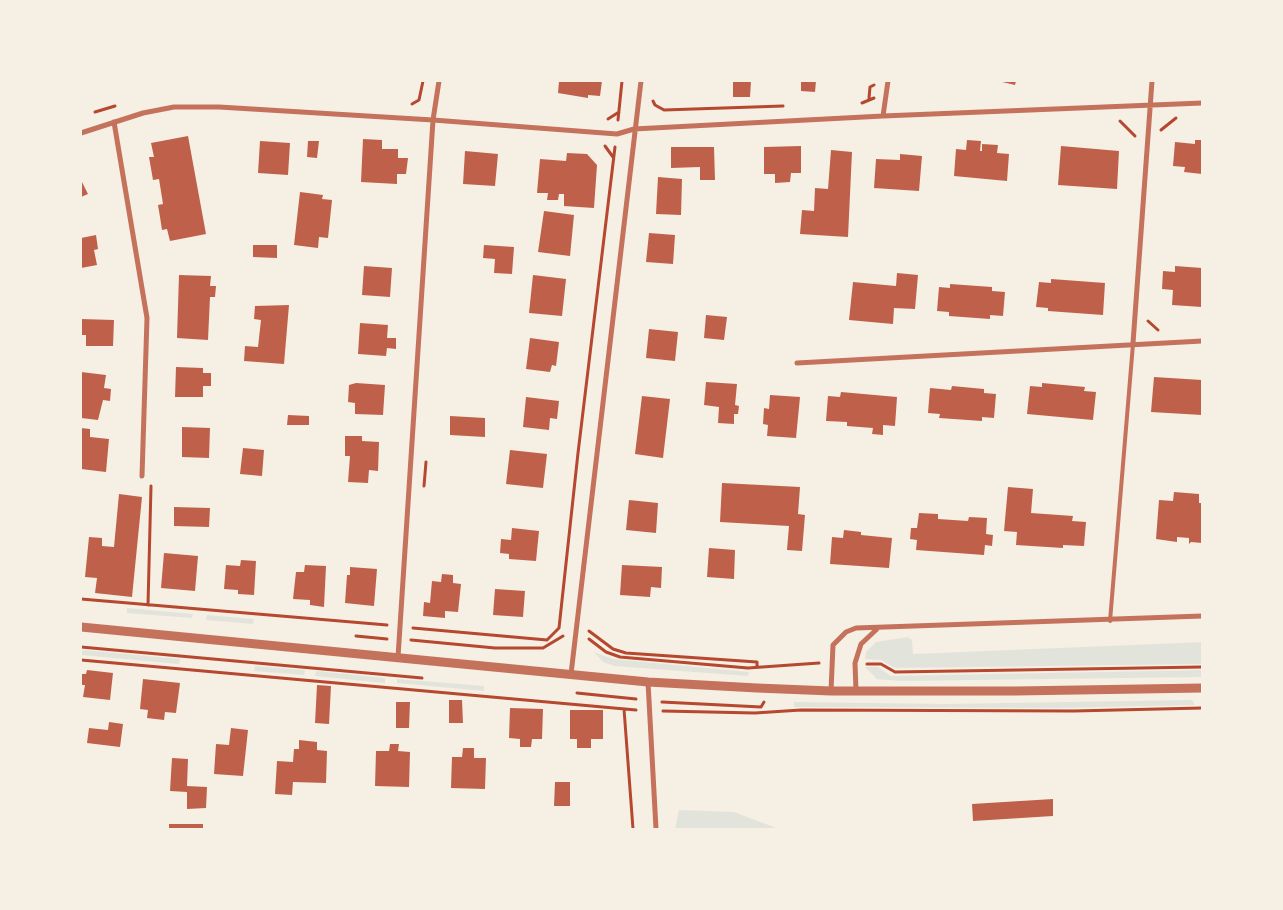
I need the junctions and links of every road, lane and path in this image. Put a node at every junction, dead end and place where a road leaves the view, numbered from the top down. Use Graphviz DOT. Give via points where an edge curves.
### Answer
graph roads {
  1 [pos="423,81"];
  2 [pos="439,81"];
  3 [pos="622,81"];
  4 [pos="641,81"];
  5 [pos="888,81"];
  6 [pos="1152,81"];
  7 [pos="1202,103"];
  8 [pos="404,105"];
  9 [pos="1149,106"];
  10 [pos="619,112"];
  11 [pos="883,116"];
  12 [pos="1177,116"];
  13 [pos="598,118"];
  14 [pos="433,120"];
  15 [pos="1119,120"];
  16 [pos="114,122"];
  17 [pos="634,129"];
  18 [pos="81,133"];
  19 [pos="1147,133"];
  20 [pos="617,134"];
  21 [pos="604,145"];
  22 [pos="614,158"];
  23 [pos="1135,317"];
  24 [pos="1160,332"];
  25 [pos="1202,340"];
  26 [pos="1133,343"];
  27 [pos="797,362"];
  28 [pos="427,453"];
  29 [pos="142,476"];
  30 [pos="151,485"];
  31 [pos="423,490"];
  32 [pos="81,599"];
  33 [pos="148,605"];
  34 [pos="1202,616"];
  35 [pos="1110,621"];
  36 [pos="400,626"];
  37 [pos="81,627"];
  38 [pos="559,628"];
  39 [pos="576,629"];
  40 [pos="878,629"];
  41 [pos="349,636"];
  42 [pos="575,638"];
  43 [pos="399,640"];
  44 [pos="398,657"];
  45 [pos="831,662"];
  46 [pos="855,663"];
  47 [pos="757,667"];
  48 [pos="1202,667"];
  49 [pos="571,674"];
  50 [pos="648,682"];
  51 [pos="757,688"];
  52 [pos="1202,688"];
  53 [pos="831,691"];
  54 [pos="856,691"];
  55 [pos="624,709"];
  56 [pos="755,713"];
  57 [pos="634,829"];
  58 [pos="656,829"];
  1 -- 8 [label="path" via="419,100"];
  2 -- 14 [label="street"];
  3 -- 10 [label="path"];
  4 -- 17 [label="street"];
  5 -- 11 [label="street"];
  6 -- 9 [label="street"];
  7 -- 9 [label="street"];
  9 -- 11 [label="street"];
  9 -- 19 [label="street"];
  10 -- 13 [label="path" via="608,119"];
  10 -- 20 [label="path"];
  11 -- 17 [label="street"];
  12 -- 19 [label="path" via="1159,131"];
  14 -- 16 [label="street" via="210,107 174,108"];
  14 -- 20 [label="street"];
  14 -- 36 [label="street"];
  15 -- 19 [label="path" via="1135,136"];
  16 -- 18 [label="street"];
  16 -- 29 [label="street" via="147,318"];
  17 -- 20 [label="street"];
  17 -- 39 [label="street"];
  19 -- 23 [label="street"];
  20 -- 22 [label="path"];
  21 -- 22 [label="path"];
  22 -- 38 [label="path"];
  23 -- 24 [label="path" via="1146,319"];
  23 -- 26 [label="street"];
  25 -- 26 [label="street"];
  26 -- 27 [label="street"];
  26 -- 35 [label="lane"];
  28 -- 31 [label="path"];
  30 -- 33 [label="path"];
  32 -- 33 [label="path"];
  33 -- 36 [label="path"];
  34 -- 35 [label="street"];
  35 -- 40 [label="street"];
  36 -- 38 [label="path" via="546,640"];
  36 -- 43 [label="street"];
  37 -- 44 [label="street"];
  38 -- 39 [label="path"];
  39 -- 42 [label="street"];
  39 -- 47 [label="path" via="592,631 613,649 626,653 757,662"];
  40 -- 45 [label="street" via="856,628 846,632 834,645"];
  40 -- 46 [label="street" via="861,644"];
  41 -- 43 [label="path"];
  42 -- 43 [label="path" via="561,636 543,648 495,648"];
  42 -- 47 [label="path" via="591,639 606,652 620,657"];
  42 -- 49 [label="street"];
  43 -- 44 [label="street"];
  44 -- 49 [label="street"];
  45 -- 47 [label="path"];
  45 -- 53 [label="street"];
  46 -- 48 [label="path" via="881,664 896,672"];
  46 -- 54 [label="street"];
  47 -- 51 [label="path"];
  49 -- 50 [label="street"];
  50 -- 51 [label="street"];
  50 -- 58 [label="street"];
  51 -- 53 [label="street"];
  51 -- 56 [label="path"];
  52 -- 54 [label="street"];
  53 -- 54 [label="street"];
  55 -- 57 [label="path"];
}
